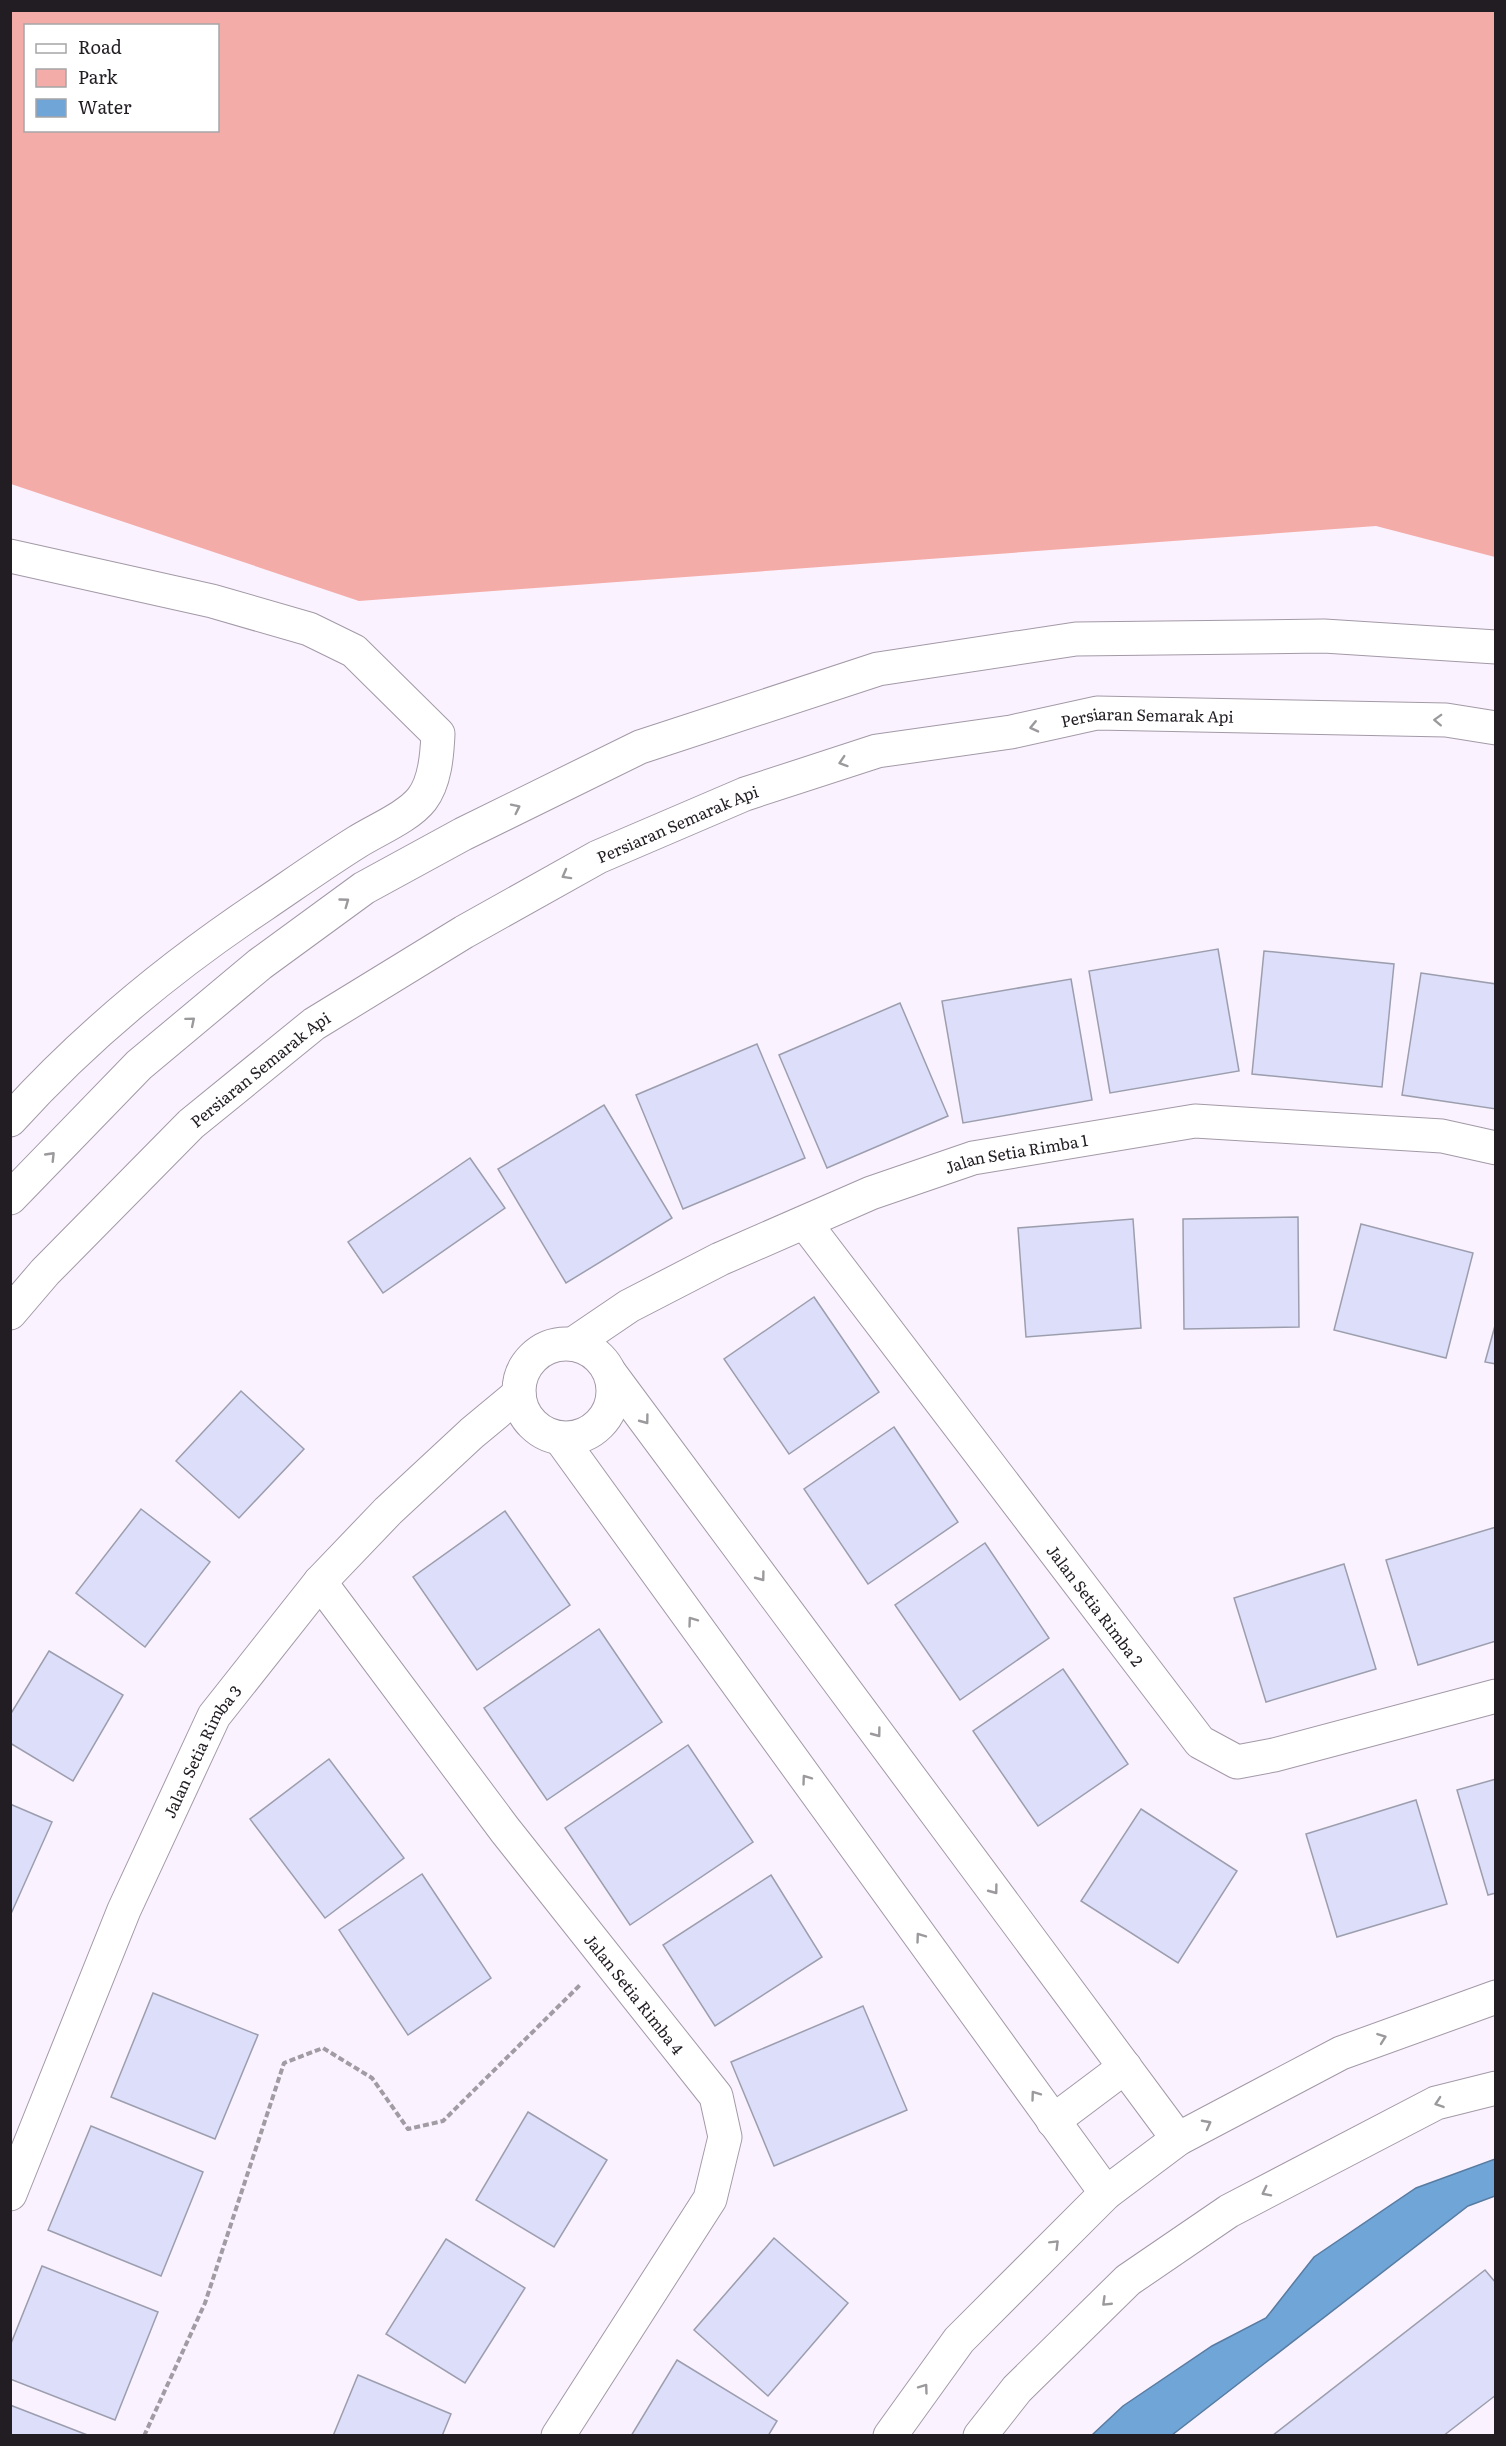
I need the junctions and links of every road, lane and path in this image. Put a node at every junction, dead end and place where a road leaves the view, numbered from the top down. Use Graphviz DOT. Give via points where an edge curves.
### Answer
graph roads {
  1 [pos="10,556"];
  2 [pos="1496,647"];
  3 [pos="1496,728"];
  4 [pos="10,1120"];
  5 [pos="1496,1148"];
  6 [pos="10,1198"];
  7 [pos="805,1223"];
  8 [pos="10,1313"];
  9 [pos="573,1344"];
  10 [pos="610,1373"];
  11 [pos="519,1394"];
  12 [pos="560,1438"];
  13 [pos="320,1582"];
  14 [pos="1496,1696"];
  15 [pos="607,1958"];
  16 [pos="1496,1997"];
  17 [pos="1125,2067"];
  18 [pos="1496,2088"];
  19 [pos="1053,2121"];
  20 [pos="1178,2139"];
  21 [pos="1106,2193"];
  22 [pos="10,2194"];
  23 [pos="144,2436"];
  24 [pos="558,2436"];
  25 [pos="890,2436"];
  26 [pos="980,2436"];
  1 -- 4 [label="street" via="212,601 309,629 354,651 438,734 436,765 422,799 170,971 103,1026"];
  6 -- 2 [label="street, one-way" via="139,1065 260,964 364,888 463,834 640,747 879,669 1076,639 1324,636"];
  3 -- 8 [label="street, Persiaran Semarak Api, one-way" via="1446,720 1097,713 1011,732 877,751 745,794 598,857 464,932 314,1024 191,1124 45,1272"];
  5 -- 7 [label="street, Jalan Setia Rimba 1" via="1442,1136 1195,1121 973,1158 871,1193"];
  7 -- 9 [label="street, Jalan Setia Rimba 1" via="710,1264 629,1306"];
  7 -- 14 [label="street, Jalan Setia Rimba 2" via="1200,1742 1237,1762"];
  9 -- 10 [label="street" via="596,1353"];
  9 -- 11 [label="street" via="546,1348 534,1356 523,1373"];
  10 -- 12 [label="street" via="614,1393 609,1412 597,1427 579,1436"];
  10 -- 17 [label="street, one-way"];
  11 -- 12 [label="street" via="532,1424"];
  11 -- 13 [label="street, Jalan Setia Rimba 3" via="388,1511"];
  19 -- 12 [label="street, one-way"];
  13 -- 15 [label="street, Jalan Setia Rimba 4" via="505,1830"];
  13 -- 22 [label="street, Jalan Setia Rimba 3" via="214,1716 124,1910"];
  15 -- 23 [label="path" via="443,2121 408,2129 372,2078 323,2048 284,2063 206,2303"];
  15 -- 24 [label="street, Jalan Setia Rimba 4" via="716,2096 725,2137 710,2199"];
  20 -- 16 [label="street, one-way" via="1341,2053"];
  17 -- 19 [label="street"];
  17 -- 20 [label="street"];
  18 -- 26 [label="street, one-way" via="1436,2103 1229,2211 1128,2280 1017,2389"];
  19 -- 21 [label="street"];
  20 -- 21 [label="street"];
  25 -- 21 [label="street, one-way" via="959,2340"];
}
